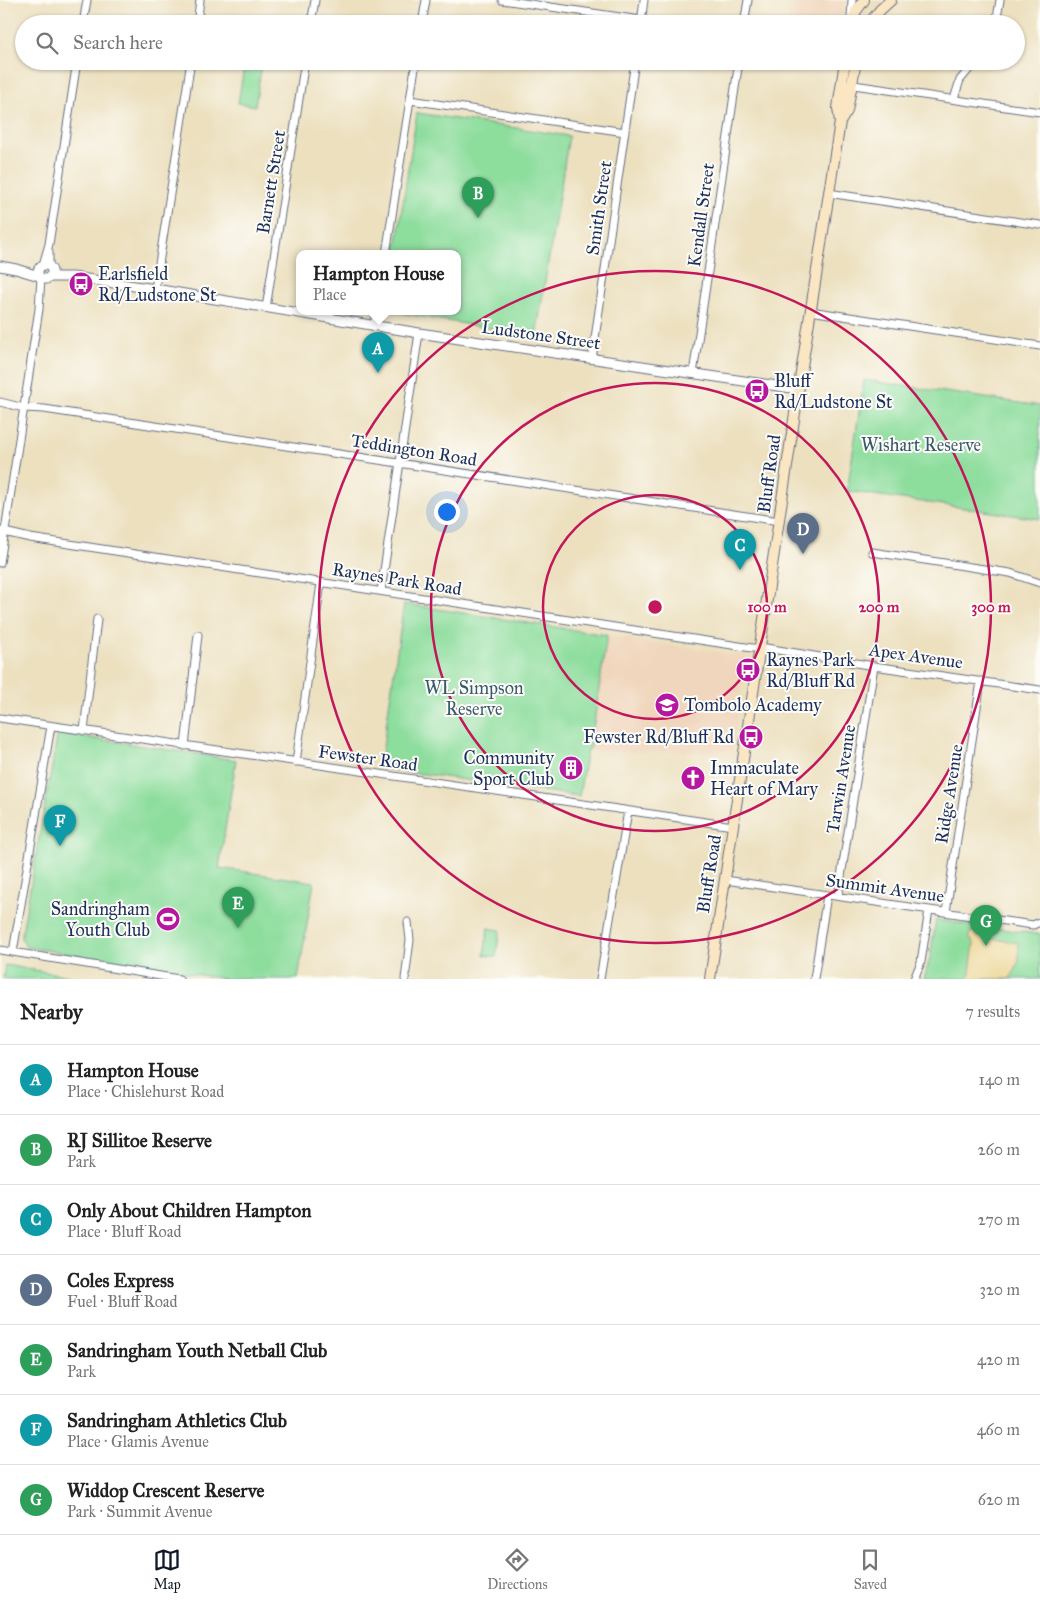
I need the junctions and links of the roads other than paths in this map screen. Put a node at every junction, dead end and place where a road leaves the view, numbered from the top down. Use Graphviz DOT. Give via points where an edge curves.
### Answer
graph roads {
  1 [pos="87,0"];
  2 [pos="200,0"];
  3 [pos="315,0"];
  4 [pos="426,0"];
  5 [pos="502,0"];
  6 [pos="644,0"];
  7 [pos="748,0"];
  8 [pos="852,0"];
  9 [pos="864,0"];
  10 [pos="891,0"];
  11 [pos="1000,0"];
  12 [pos="84,15"];
  13 [pos="198,15"];
  14 [pos="312,15"];
  15 [pos="424,15"];
  16 [pos="597,15"];
  17 [pos="642,15"];
  18 [pos="746,15"];
  19 [pos="851,15"];
  20 [pos="854,15"];
  21 [pos="876,15"];
  22 [pos="998,15"];
  23 [pos="76,70"];
  24 [pos="190,70"];
  25 [pos="304,70"];
  26 [pos="415,70"];
  27 [pos="634,70"];
  28 [pos="738,70"];
  29 [pos="846,70"];
  30 [pos="852,70"];
  31 [pos="968,70"];
  32 [pos="847,84"];
  33 [pos="954,99"];
  34 [pos="410,100"];
  35 [pos="1040,112"];
  36 [pos="625,132"];
  37 [pos="828,193"];
  38 [pos="1040,225"];
  39 [pos="387,250"];
  40 [pos="0,266"];
  41 [pos="45,272"];
  42 [pos="155,289"];
  43 [pos="266,308"];
  44 [pos="810,311"];
  45 [pos="296,313"];
  46 [pos="308,315"];
  47 [pos="376,315"];
  48 [pos="374,326"];
  49 [pos="420,334"];
  50 [pos="1040,346"];
  51 [pos="592,359"];
  52 [pos="693,374"];
  53 [pos="798,389"];
  54 [pos="0,402"];
  55 [pos="24,406"];
  56 [pos="400,463"];
  57 [pos="779,521"];
  58 [pos="2,534"];
  59 [pos="872,552"];
  60 [pos="0,563"];
  61 [pos="321,583"];
  62 [pos="1040,583"];
  63 [pos="381,592"];
  64 [pos="97,619"];
  65 [pos="198,635"];
  66 [pos="759,649"];
  67 [pos="874,666"];
  68 [pos="981,681"];
  69 [pos="1040,690"];
  70 [pos="0,718"];
  71 [pos="51,726"];
  72 [pos="84,731"];
  73 [pos="185,746"];
  74 [pos="296,762"];
  75 [pos="628,811"];
  76 [pos="733,826"];
  77 [pos="725,880"];
  78 [pos="827,895"];
  79 [pos="838,896"];
  80 [pos="929,910"];
  81 [pos="946,912"];
  82 [pos="408,922"];
  83 [pos="1040,922"];
  84 [pos="0,950"];
  85 [pos="13,952"];
  86 [pos="179,979"];
  87 [pos="405,979"];
  88 [pos="600,979"];
  89 [pos="710,979"];
  90 [pos="814,979"];
  91 [pos="914,979"];
  1 -- 12 [label="street"];
  2 -- 13 [label="street"];
  3 -- 14 [label="street"];
  4 -- 15 [label="street"];
  5 -- 16 [label="street"];
  6 -- 17 [label="street"];
  7 -- 18 [label="street"];
  8 -- 19 [label="street"];
  9 -- 20 [label="main road"];
  10 -- 21 [label="main road"];
  11 -- 22 [label="street"];
  23 -- 41 [label="street"];
  24 -- 42 [label="street"];
  25 -- 43 [label="street, Barnett Street"];
  26 -- 34 [label="street"];
  27 -- 36 [label="street, Smith Street"];
  28 -- 52 [label="street, Kendall Street"];
  29 -- 32 [label="main road, Bluff Road"];
  30 -- 32 [label="main road, Bluff Road"];
  31 -- 33 [label="street" via="960,80"];
  32 -- 33 [label="street"];
  32 -- 37 [label="main road, Bluff Road" via="847,110 840,122"];
  33 -- 35 [label="street"];
  34 -- 36 [label="street"];
  34 -- 39 [label="street"];
  36 -- 51 [label="street, Smith Street"];
  37 -- 38 [label="street"];
  37 -- 44 [label="main road, Bluff Road"];
  40 -- 41 [label="street, Ludstone Street"];
  41 -- 42 [label="street, Ludstone Street"];
  41 -- 55 [label="street"];
  42 -- 43 [label="street, Ludstone Street"];
  43 -- 45 [label="street, Ludstone Street"];
  44 -- 50 [label="street"];
  44 -- 53 [label="main road, Bluff Road"];
  46 -- 48 [label="street, Ludstone Street"];
  47 -- 48 [label="street"];
  48 -- 49 [label="street, Ludstone Street"];
  49 -- 51 [label="street, Ludstone Street"];
  49 -- 56 [label="street"];
  51 -- 52 [label="street, Ludstone Street"];
  52 -- 53 [label="street, Ludstone Street"];
  53 -- 57 [label="main road, Bluff Road"];
  54 -- 55 [label="street, Teddington Road"];
  55 -- 56 [label="street, Teddington Road"];
  55 -- 58 [label="street"];
  56 -- 57 [label="street, Teddington Road"];
  56 -- 63 [label="street"];
  57 -- 66 [label="main road, Bluff Road"];
  58 -- 60 [label="street"];
  58 -- 61 [label="street, Raynes Park Road"];
  59 -- 62 [label="street" via="1010,573"];
  61 -- 63 [label="street, Raynes Park Road"];
  61 -- 74 [label="street"];
  63 -- 66 [label="street, Raynes Park Road"];
  64 -- 72 [label="street"];
  65 -- 73 [label="street"];
  66 -- 67 [label="street, Apex Avenue"];
  66 -- 76 [label="main road, Bluff Road"];
  67 -- 68 [label="street, Apex Avenue"];
  67 -- 79 [label="street, Tarwin Avenue"];
  68 -- 69 [label="street, Apex Avenue"];
  68 -- 81 [label="street, Ridge Avenue"];
  70 -- 71 [label="street, Fewster Road"];
  71 -- 72 [label="street, Fewster Road"];
  71 -- 85 [label="street"];
  72 -- 73 [label="street, Fewster Road"];
  73 -- 74 [label="street, Fewster Road"];
  74 -- 75 [label="street, Fewster Road"];
  75 -- 76 [label="street, Fewster Road"];
  75 -- 88 [label="street"];
  76 -- 77 [label="main road, Bluff Road"];
  77 -- 78 [label="street, Summit Avenue"];
  77 -- 89 [label="main road, Bluff Road"];
  78 -- 79 [label="street, Summit Avenue"];
  78 -- 90 [label="street"];
  79 -- 80 [label="street, Summit Avenue"];
  80 -- 81 [label="street, Summit Avenue"];
  80 -- 91 [label="street" via="921,962"];
  81 -- 83 [label="street, Summit Avenue" via="1033,925"];
  82 -- 87 [label="street" via="410,940"];
  84 -- 85 [label="street"];
  85 -- 86 [label="street"];
}
